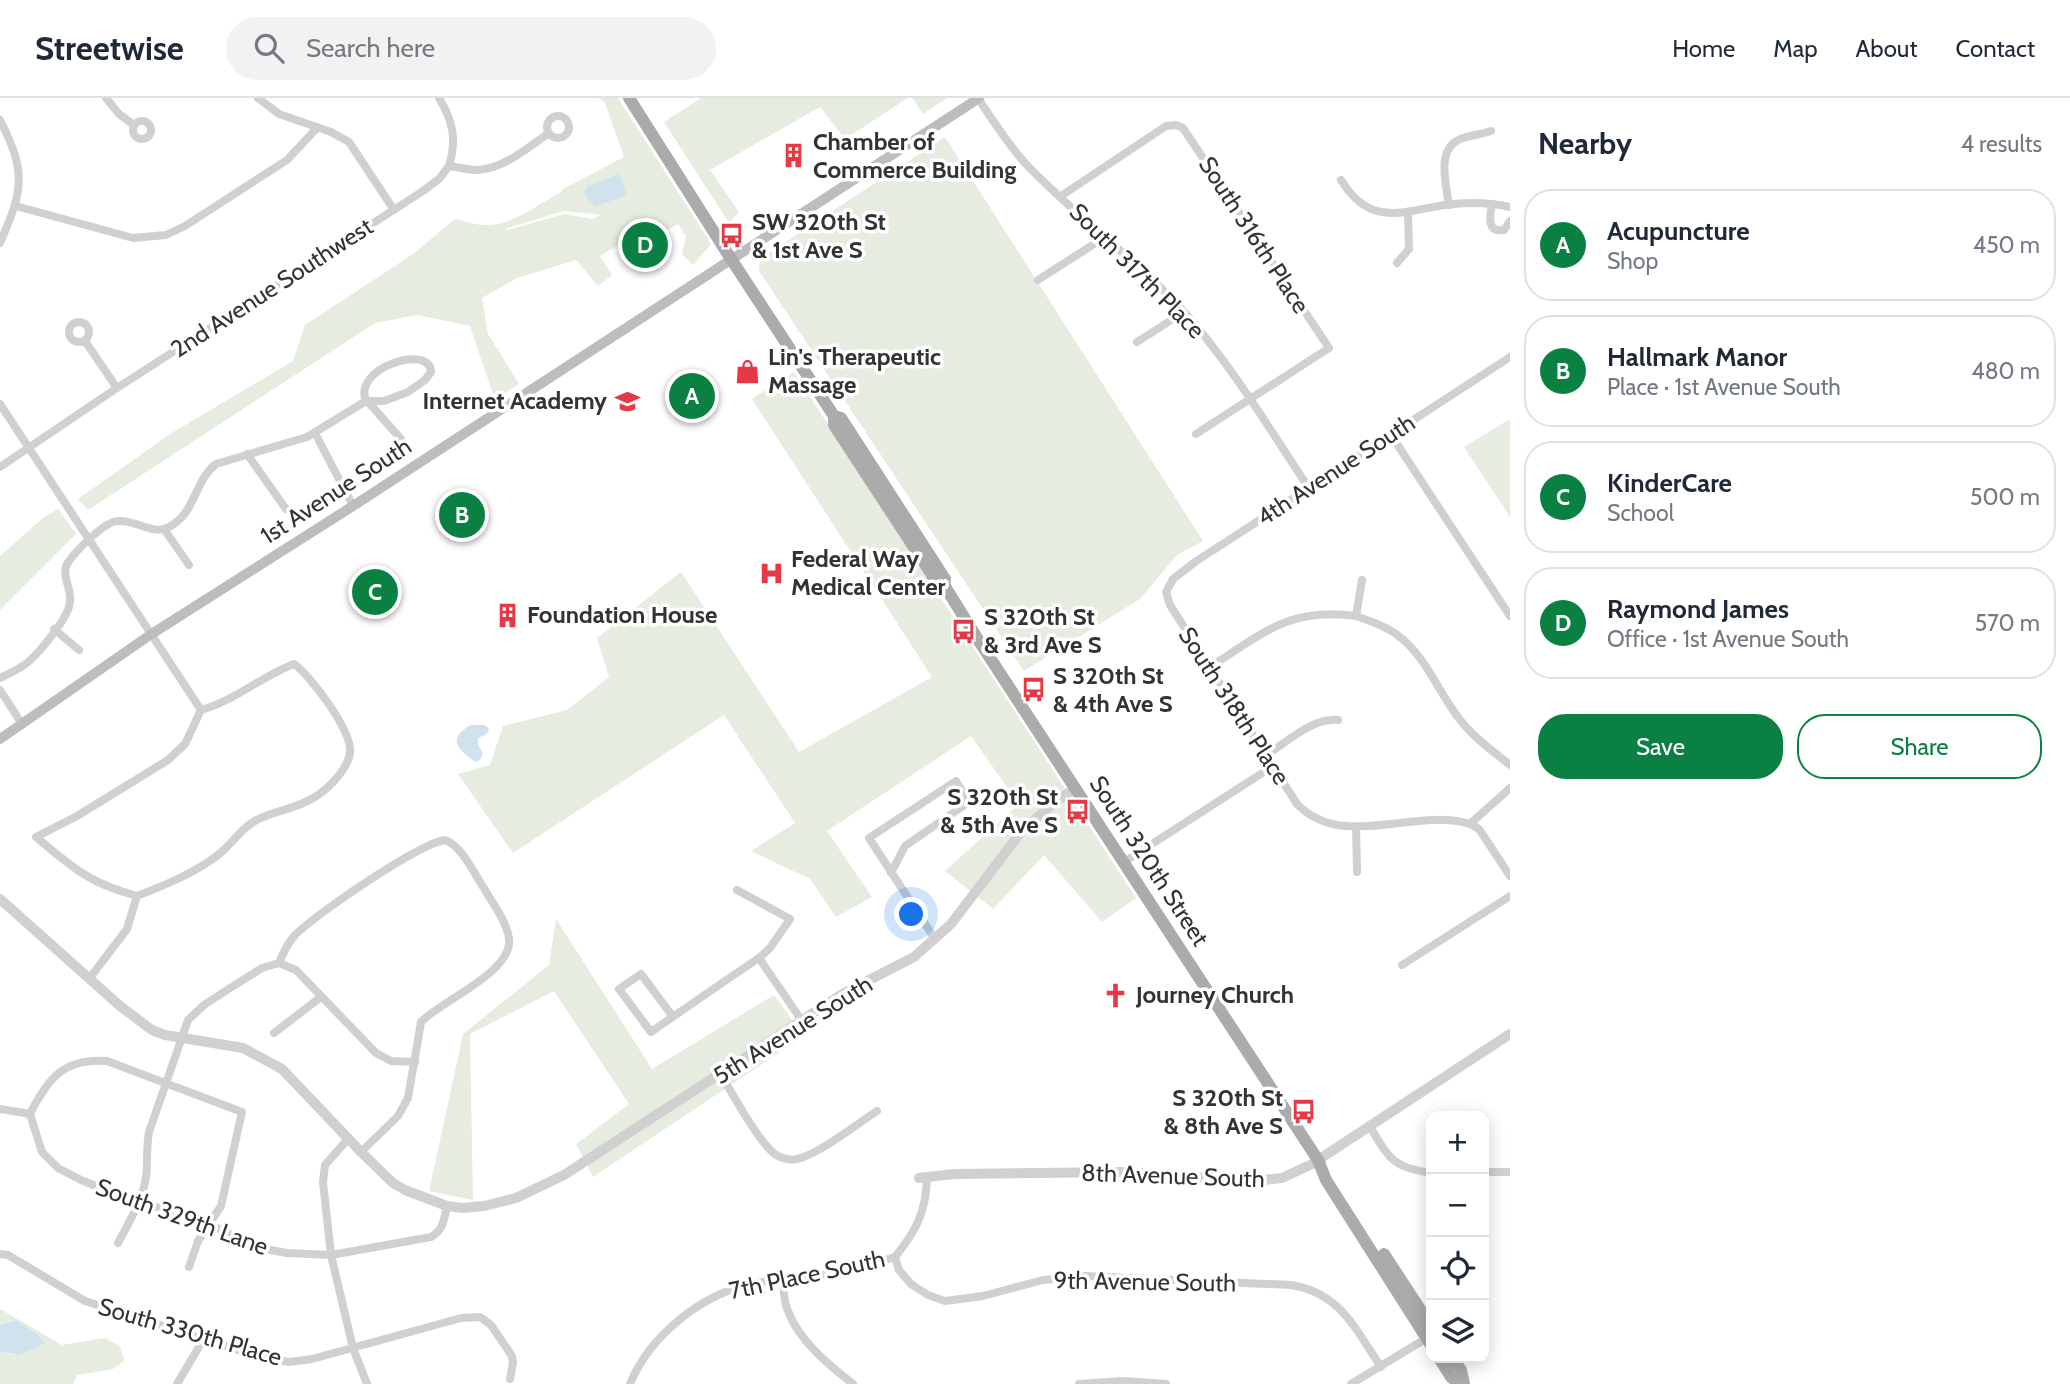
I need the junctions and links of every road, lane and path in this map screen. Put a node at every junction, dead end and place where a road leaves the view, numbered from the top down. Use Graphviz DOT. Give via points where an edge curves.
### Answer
graph roads {
  1 [pos="106,98"];
  2 [pos="258,98"];
  3 [pos="439,98"];
  4 [pos="629,98"];
  5 [pos="979,98"];
  6 [pos="0,120"];
  7 [pos="134,125"];
  8 [pos="317,128"];
  9 [pos="1491,131"];
  10 [pos="549,133"];
  11 [pos="449,166"];
  12 [pos="1340,180"];
  13 [pos="1061,195"];
  14 [pos="1492,204"];
  15 [pos="1449,205"];
  16 [pos="16,206"];
  17 [pos="1510,207"];
  18 [pos="394,210"];
  19 [pos="1408,214"];
  20 [pos="1510,221"];
  21 [pos="1105,237"];
  22 [pos="0,243"];
  23 [pos="731,259"];
  24 [pos="1397,263"];
  25 [pos="1038,280"];
  26 [pos="1184,313"];
  27 [pos="85,341"];
  28 [pos="1137,342"];
  29 [pos="1510,357"];
  30 [pos="117,388"];
  31 [pos="1250,399"];
  32 [pos="367,402"];
  33 [pos="0,404"];
  34 [pos="315,433"];
  35 [pos="1196,434"];
  36 [pos="1391,435"];
  37 [pos="401,439"];
  38 [pos="27,447"];
  39 [pos="247,454"];
  40 [pos="0,467"];
  41 [pos="1308,487"];
  42 [pos="353,506"];
  43 [pos="286,509"];
  44 [pos="164,529"];
  45 [pos="89,541"];
  46 [pos="189,565"];
  47 [pos="1362,580"];
  48 [pos="1167,588"];
  49 [pos="1356,616"];
  50 [pos="1510,616"];
  51 [pos="54,629"];
  52 [pos="150,635"];
  53 [pos="79,650"];
  54 [pos="1210,667"];
  55 [pos="0,678"];
  56 [pos="0,690"];
  57 [pos="201,710"];
  58 [pos="1338,720"];
  59 [pos="22,724"];
  60 [pos="0,739"];
  61 [pos="1266,755"];
  62 [pos="1510,765"];
  63 [pos="1273,766"];
  64 [pos="1076,788"];
  65 [pos="1510,788"];
  66 [pos="1470,824"];
  67 [pos="1356,827"];
  68 [pos="1124,862"];
  69 [pos="1357,872"];
  70 [pos="891,873"];
  71 [pos="1510,876"];
  72 [pos="737,890"];
  73 [pos="137,896"];
  74 [pos="1510,896"];
  75 [pos="0,900"];
  76 [pos="935,939"];
  77 [pos="759,958"];
  78 [pos="279,963"];
  79 [pos="1402,965"];
  80 [pos="89,979"];
  81 [pos="321,997"];
  82 [pos="673,1017"];
  83 [pos="802,1021"];
  84 [pos="274,1033"];
  85 [pos="1510,1034"];
  86 [pos="181,1037"];
  87 [pos="415,1062"];
  88 [pos="720,1074"];
  89 [pos="167,1086"];
  90 [pos="0,1109"];
  91 [pos="877,1111"];
  92 [pos="30,1114"];
  93 [pos="1369,1125"];
  94 [pos="348,1139"];
  95 [pos="361,1152"];
  96 [pos="1318,1160"];
  97 [pos="1426,1172"];
  98 [pos="1489,1172"];
  99 [pos="1510,1172"];
  100 [pos="923,1178"];
  101 [pos="138,1203"];
  102 [pos="447,1206"];
  103 [pos="209,1224"];
  104 [pos="118,1243"];
  105 [pos="1370,1246"];
  106 [pos="0,1254"];
  107 [pos="331,1255"];
  108 [pos="895,1257"];
  109 [pos="189,1267"];
  110 [pos="783,1279"];
  111 [pos="1417,1304"];
  112 [pos="1426,1327"];
  113 [pos="1426,1331"];
  114 [pos="1426,1339"];
  115 [pos="204,1340"];
  116 [pos="353,1348"];
  117 [pos="1442,1363"];
  118 [pos="1455,1363"];
  119 [pos="1381,1367"];
  120 [pos="510,1379"];
  121 [pos="177,1384"];
  122 [pos="368,1384"];
  123 [pos="630,1384"];
  124 [pos="853,1384"];
  125 [pos="1079,1384"];
  126 [pos="1165,1384"];
  127 [pos="1351,1384"];
  128 [pos="1462,1384"];
  1 -- 7 [label="street"];
  2 -- 8 [label="street" via="279,114"];
  3 -- 11 [label="street" via="453,128"];
  4 -- 23 [label="main road, South 320th Street"];
  5 -- 13 [label="street, South 317th Place" via="1003,136"];
  5 -- 23 [label="main road, 1st Avenue South"];
  6 -- 16 [label="street" via="17,160"];
  8 -- 16 [label="street" via="276,168 166,235 133,238"];
  8 -- 18 [label="street" via="349,142"];
  9 -- 15 [label="street" via="1460,140 1447,152"];
  10 -- 11 [label="street" via="486,169"];
  11 -- 18 [label="street, 2nd Avenue Southwest" via="439,179"];
  12 -- 19 [label="street" via="1364,206"];
  13 -- 21 [label="street, South 317th Place"];
  13 -- 31 [label="street, South 316th Place" via="1166,126 1183,128 1329,348"];
  14 -- 15 [label="street"];
  14 -- 17 [label="street"];
  14 -- 20 [label="street" via="1492,227 1501,231"];
  15 -- 19 [label="street"];
  16 -- 22 [label="street"];
  18 -- 30 [label="street, 2nd Avenue Southwest"];
  19 -- 24 [label="street" via="1409,250"];
  21 -- 25 [label="street"];
  21 -- 26 [label="street, South 317th Place"];
  23 -- 42 [label="main road, 1st Avenue South"];
  23 -- 64 [label="main road, South 320th Street" via="834,416 834,425"];
  26 -- 28 [label="street"];
  26 -- 31 [label="street, South 317th Place"];
  27 -- 30 [label="street"];
  29 -- 36 [label="street, 4th Avenue South"];
  30 -- 38 [label="street, 2nd Avenue Southwest"];
  31 -- 35 [label="street"];
  31 -- 41 [label="street, South 317th Place"];
  32 -- 32 [label="street" via="367,384 383,368 418,359 431,365 430,375 414,388 390,399"];
  32 -- 34 [label="street"];
  32 -- 37 [label="street"];
  33 -- 38 [label="street"];
  34 -- 39 [label="street"];
  34 -- 42 [label="street"];
  36 -- 41 [label="street, 4th Avenue South"];
  36 -- 50 [label="street"];
  38 -- 40 [label="street, 2nd Avenue Southwest"];
  38 -- 45 [label="street"];
  39 -- 43 [label="street"];
  39 -- 44 [label="street" via="213,467 185,514"];
  41 -- 48 [label="street, 4th Avenue South" via="1185,569"];
  42 -- 52 [label="main road, 1st Avenue South"];
  44 -- 45 [label="street" via="118,520"];
  44 -- 46 [label="street"];
  45 -- 51 [label="street" via="66,566 70,602"];
  45 -- 52 [label="street"];
  47 -- 49 [label="street"];
  48 -- 54 [label="street, South 318th Place" via="1168,601"];
  49 -- 54 [label="street" via="1322,613 1286,621"];
  49 -- 62 [label="street" via="1404,640 1463,724"];
  51 -- 53 [label="street"];
  51 -- 55 [label="street" via="26,663"];
  52 -- 57 [label="street"];
  52 -- 59 [label="main road, 1st Avenue South"];
  54 -- 61 [label="street, South 318th Place"];
  56 -- 59 [label="street"];
  57 -- 73 [label="street" via="185,744 168,760 36,837 80,874"];
  57 -- 73 [label="street" via="217,706 294,664 341,723 350,748 348,761 318,795 256,820 196,869"];
  58 -- 61 [label="street" via="1317,723"];
  59 -- 60 [label="main road, 1st Avenue South"];
  61 -- 63 [label="street, South 318th Place"];
  63 -- 67 [label="street, South 318th Place" via="1297,804 1313,817"];
  63 -- 68 [label="street"];
  64 -- 68 [label="main road, South 320th Street"];
  64 -- 76 [label="street, 5th Avenue South" via="1021,832"];
  65 -- 66 [label="street"];
  66 -- 67 [label="street" via="1446,819"];
  66 -- 71 [label="street" via="1479,829"];
  67 -- 69 [label="street"];
  68 -- 96 [label="main road, South 320th Street"];
  70 -- 70 [label="street" via="869,838 956,781 969,802 908,844"];
  70 -- 76 [label="street"];
  72 -- 77 [label="street" via="790,919"];
  73 -- 80 [label="street" via="127,929"];
  74 -- 79 [label="street"];
  75 -- 80 [label="street, 5th Avenue South"];
  76 -- 83 [label="street, 5th Avenue South" via="902,964 844,993"];
  77 -- 82 [label="street"];
  77 -- 83 [label="street"];
  78 -- 81 [label="street" via="296,970"];
  78 -- 86 [label="street" via="255,972 204,1005 188,1020"];
  78 -- 87 [label="street" via="293,937 416,850 445,840 456,847 491,900 509,944 505,955 480,980 421,1022"];
  80 -- 86 [label="street, 5th Avenue South" via="143,1024"];
  81 -- 84 [label="street"];
  81 -- 87 [label="street" via="381,1056"];
  82 -- 82 [label="street" via="650,1032 619,989 641,974"];
  83 -- 88 [label="street, 5th Avenue South"];
  85 -- 93 [label="street, 8th Avenue South"];
  86 -- 89 [label="street"];
  86 -- 94 [label="street, 5th Avenue South" via="243,1048 267,1059 294,1080"];
  87 -- 95 [label="street" via="404,1107"];
  88 -- 91 [label="street" via="764,1142 777,1156 787,1159 830,1143"];
  88 -- 102 [label="street, 5th Avenue South" via="538,1189 499,1203"];
  89 -- 92 [label="street" via="107,1061 90,1060 58,1072"];
  89 -- 101 [label="street" via="149,1132 146,1178"];
  89 -- 103 [label="street" via="242,1112 221,1206"];
  90 -- 92 [label="street"];
  92 -- 101 [label="street, South 329th Lane" via="41,1152 58,1168"];
  93 -- 96 [label="street, 8th Avenue South"];
  93 -- 97 [label="street" via="1396,1164"];
  94 -- 95 [label="street, 5th Avenue South"];
  94 -- 107 [label="street" via="329,1158 322,1174"];
  95 -- 102 [label="street, 5th Avenue South" via="393,1183"];
  96 -- 100 [label="street, 8th Avenue South" via="1291,1175 1264,1180 1126,1172"];
  96 -- 105 [label="main road, South 320th Street" via="1326,1180"];
  96 -- 111 [label="main road, South 320th Street" via="1333,1174"];
  98 -- 99 [label="street"];
  100 -- 108 [label="street, 7th Place South" via="924,1210"];
  101 -- 103 [label="street, South 329th Lane"];
  101 -- 104 [label="street"];
  102 -- 107 [label="street, South 329th Lane" via="439,1233 431,1237"];
  103 -- 107 [label="street, South 329th Lane" via="260,1248"];
  103 -- 109 [label="street"];
  105 -- 111 [label="main road" via="1409,1301"];
  105 -- 113 [label="main road, South 320th Street"];
  106 -- 115 [label="street, South 330th Place" via="85,1301"];
  107 -- 116 [label="street"];
  108 -- 110 [label="street, 7th Place South" via="838,1273"];
  108 -- 119 [label="street, 9th Avenue South" via="911,1284 945,1301 1083,1276 1292,1285 1320,1292 1338,1305"];
  110 -- 123 [label="street, 7th Place South" via="733,1289 702,1304 655,1344"];
  110 -- 124 [label="street" via="784,1299 794,1323 825,1362"];
  111 -- 112 [label="main road, South 320th Street"];
  114 -- 119 [label="street"];
  115 -- 116 [label="street, South 330th Place" via="289,1362"];
  115 -- 121 [label="street"];
  116 -- 120 [label="street, South 330th Place" via="461,1318 480,1317 512,1356"];
  116 -- 122 [label="street"];
  117 -- 128 [label="main road"];
  118 -- 128 [label="main road" via="1461,1370"];
  119 -- 127 [label="street"];
  125 -- 126 [label="street"];
}
